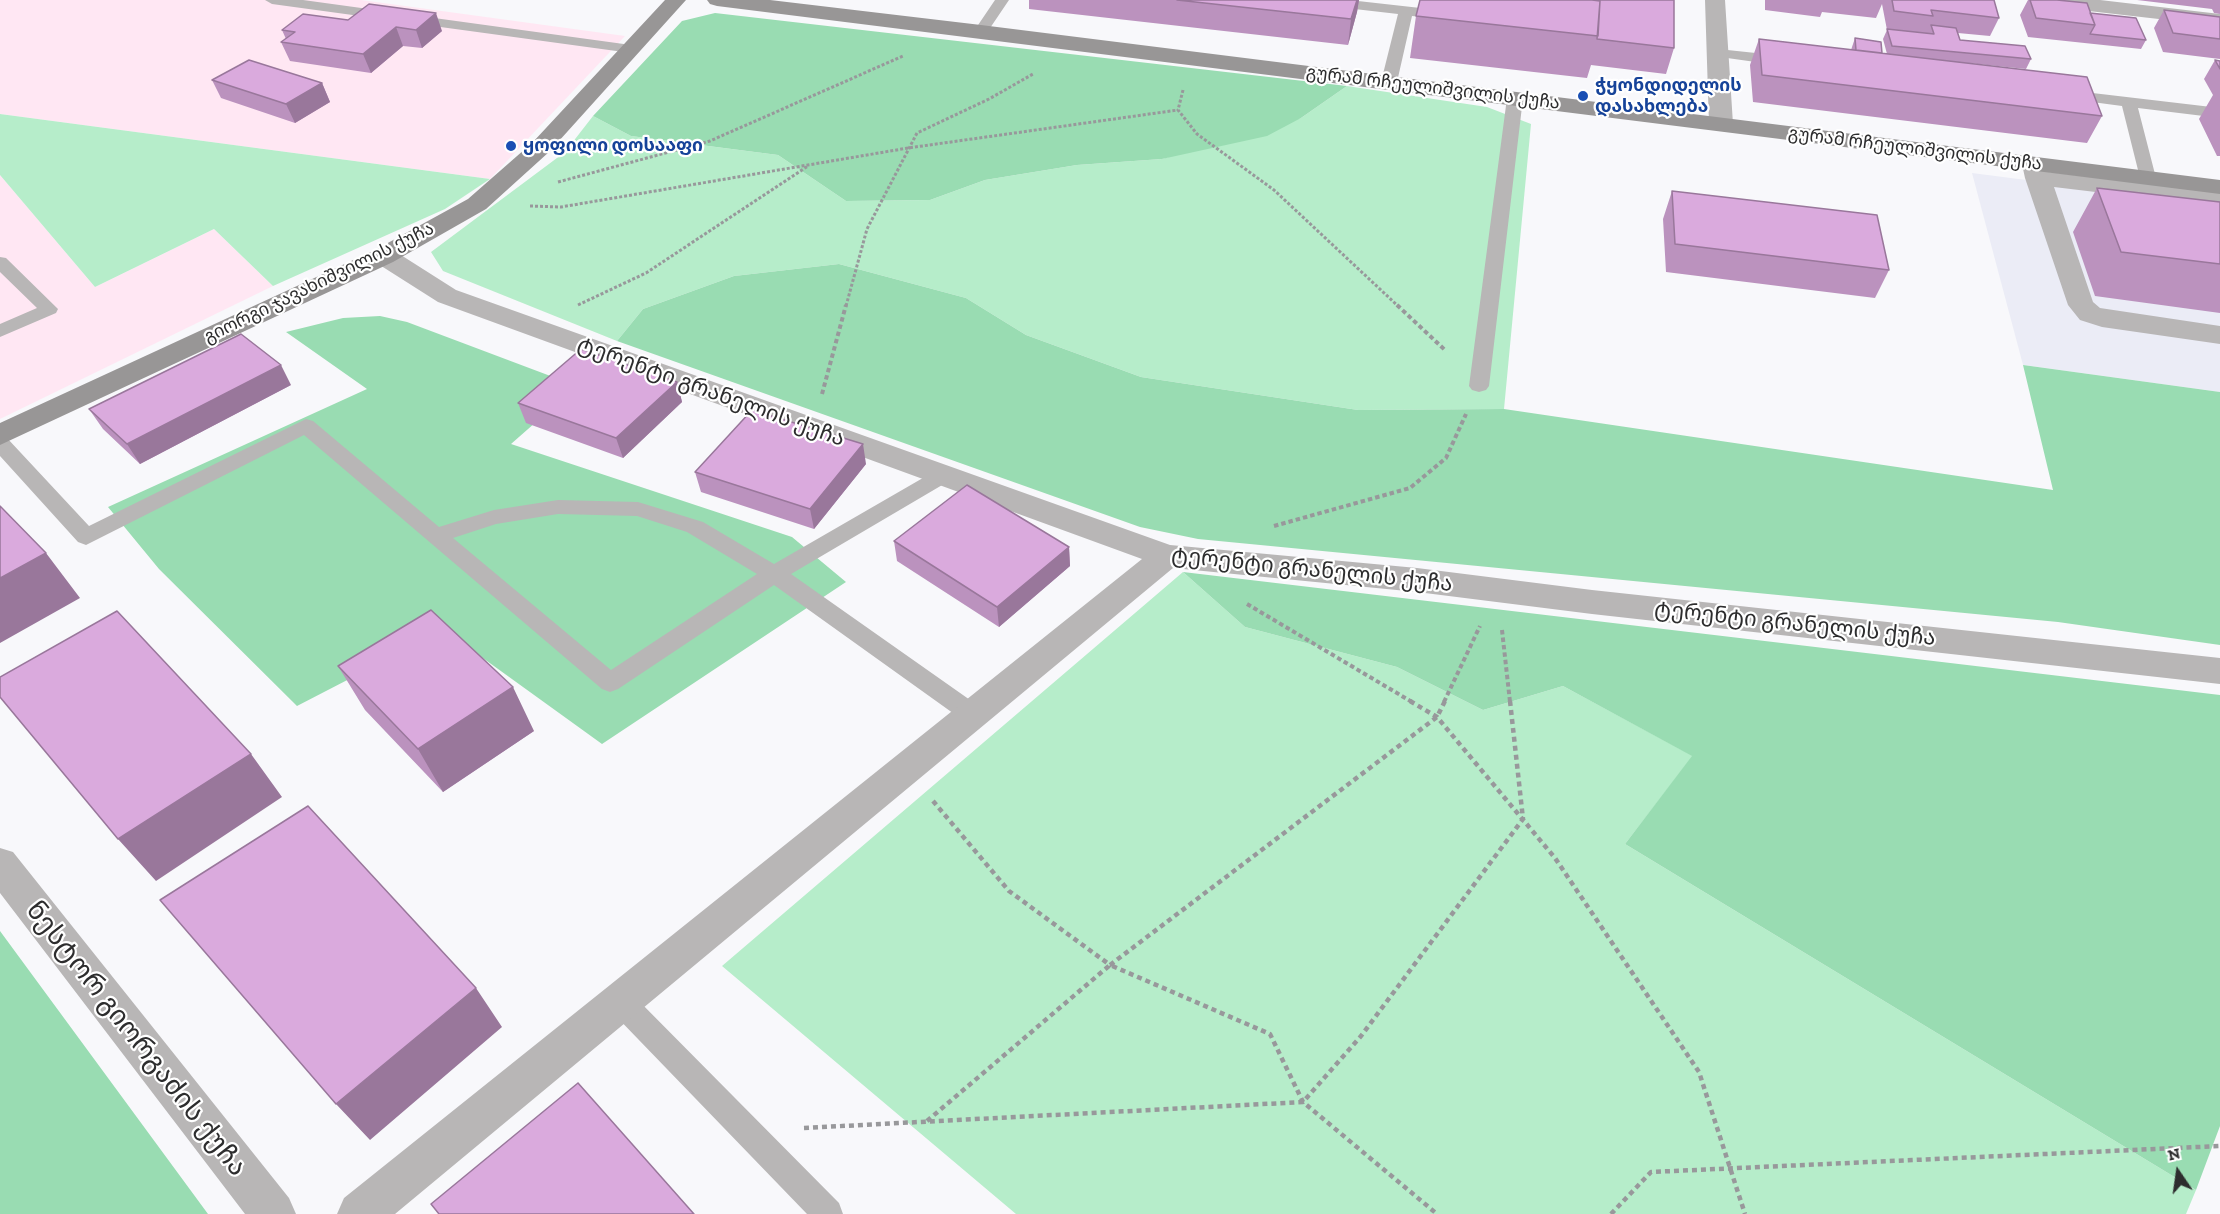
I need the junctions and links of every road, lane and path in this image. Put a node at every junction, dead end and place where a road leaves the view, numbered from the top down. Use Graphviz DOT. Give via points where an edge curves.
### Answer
graph roads {
  1 [pos="272,0"];
  2 [pos="676,0"];
  3 [pos="717,0"];
  4 [pos="1002,0"];
  5 [pos="1311,0"];
  6 [pos="1484,0"];
  7 [pos="1715,0"];
  8 [pos="2045,0"];
  9 [pos="1406,10"];
  10 [pos="2220,20"];
  11 [pos="971,30"];
  12 [pos="1086,44"];
  13 [pos="631,49"];
  14 [pos="1718,53"];
  15 [pos="1191,57"];
  16 [pos="1800,63"];
  17 [pos="1389,82"];
  18 [pos="2046,93"];
  19 [pos="1515,98"];
  20 [pos="2129,102"];
  21 [pos="1178,110"];
  22 [pos="2220,114"];
  23 [pos="1721,124"];
  24 [pos="908,148"];
  25 [pos="811,164"];
  26 [pos="2036,171"];
  27 [pos="2148,178"];
  28 [pos="555,183"];
  29 [pos="2220,187"];
  30 [pos="2220,200"];
  31 [pos="477,204"];
  32 [pos="384,256"];
  33 [pos="0,262"];
  34 [pos="531,327"];
  35 [pos="0,331"];
  36 [pos="2220,335"];
  37 [pos="1479,386"];
  38 [pos="813,429"];
  39 [pos="0,435"];
  40 [pos="0,443"];
  41 [pos="942,476"];
  42 [pos="1266,528"];
  43 [pos="436,536"];
  44 [pos="1167,556"];
  45 [pos="774,574"];
  46 [pos="1497,590"];
  47 [pos="1237,597"];
  48 [pos="2220,671"];
  49 [pos="972,714"];
  50 [pos="1437,717"];
  51 [pos="905,769"];
  52 [pos="1522,819"];
  53 [pos="0,864"];
  54 [pos="1110,965"];
  55 [pos="620,1001"];
  56 [pos="1303,1102"];
  57 [pos="926,1122"];
  58 [pos="746,1130"];
  59 [pos="2220,1146"];
  60 [pos="1730,1167"];
  61 [pos="273,1214"];
  62 [pos="360,1214"];
  63 [pos="828,1214"];
  64 [pos="1437,1214"];
  65 [pos="1611,1214"];
  66 [pos="1745,1214"];
  1 -- 13 [label="lane"];
  2 -- 13 [label="street, გიორგი ჯავახიშვილის ქუჩა"];
  3 -- 11 [label="street, გურამ რჩეულიშვილის ქუჩა"];
  4 -- 11 [label="lane"];
  5 -- 9 [label="lane"];
  6 -- 9 [label="lane" via="1486,20"];
  7 -- 14 [label="street"];
  8 -- 10 [label="street"];
  9 -- 17 [label="lane"];
  11 -- 12 [label="street, გურამ რჩეულიშვილის ქუჩა"];
  11 -- 28 [label="path" via="710,141"];
  12 -- 15 [label="street, გურამ რჩეულიშვილის ქუჩა"];
  12 -- 24 [label="path" via="989,99 917,133"];
  13 -- 31 [label="street, გიორგი ჯავახიშვილის ქუჩა" via="541,147"];
  14 -- 16 [label="lane"];
  14 -- 23 [label="street"];
  15 -- 17 [label="street, გურამ რჩეულიშვილის ქუჩა"];
  15 -- 21 [label="path"];
  17 -- 19 [label="street, გურამ რჩეულიშვილის ქუჩა"];
  18 -- 20 [label="lane"];
  19 -- 23 [label="street, გურამ რჩეულიშვილის ქუჩა"];
  19 -- 37 [label="lane"];
  20 -- 22 [label="lane"];
  20 -- 27 [label="lane"];
  21 -- 24 [label="path"];
  21 -- 37 [label="path" via="1197,134 1274,190 1308,221 1431,335"];
  23 -- 26 [label="street, გურამ რჩეულიშვილის ქუჩა"];
  24 -- 25 [label="path"];
  24 -- 38 [label="path" via="867,229"];
  25 -- 31 [label="path" via="561,207"];
  25 -- 34 [label="path" via="646,273"];
  26 -- 27 [label="street, გურამ რჩეულიშვილის ქუჩა"];
  26 -- 30 [label="street"];
  26 -- 36 [label="street" via="2081,304 2090,314 2102,319"];
  27 -- 29 [label="street, გურამ რჩეულიშვილის ქუჩა"];
  31 -- 32 [label="street, გიორგი ჯავახიშვილის ქუჩა"];
  32 -- 34 [label="street, ტერენტი გრანელის ქუჩა" via="447,296"];
  32 -- 39 [label="street, გიორგი ჯავახიშვილის ქუჩა"];
  33 -- 35 [label="lane" via="49,309"];
  34 -- 38 [label="street, ტერენტი გრანელის ქუჩა"];
  37 -- 42 [label="path" via="1446,458 1410,488"];
  38 -- 41 [label="street, ტერენტი გრანელის ქუჩა"];
  40 -- 43 [label="lane" via="86,537 306,426"];
  41 -- 44 [label="street, ტერენტი გრანელის ქუჩა"];
  41 -- 45 [label="lane"];
  43 -- 45 [label="lane" via="494,517 558,507 638,509 695,526"];
  43 -- 45 [label="lane" via="610,683"];
  44 -- 46 [label="street, ტერენტი გრანელის ქუჩა"];
  44 -- 49 [label="street"];
  45 -- 49 [label="lane"];
  46 -- 48 [label="street, ტერენტი გრანელის ქუჩა"];
  46 -- 50 [label="path"];
  46 -- 52 [label="path"];
  47 -- 50 [label="path"];
  49 -- 51 [label="street"];
  50 -- 52 [label="path"];
  50 -- 54 [label="path"];
  51 -- 54 [label="path" via="1009,891"];
  51 -- 55 [label="street"];
  52 -- 56 [label="path" via="1361,1036"];
  52 -- 60 [label="path" via="1555,858 1700,1072"];
  53 -- 61 [label="street, ნესტორ გიორგაძის ქუჩა"];
  54 -- 56 [label="path" via="1270,1034"];
  54 -- 57 [label="path"];
  55 -- 58 [label="lane"];
  55 -- 62 [label="street"];
  56 -- 57 [label="path"];
  56 -- 64 [label="path"];
  57 -- 58 [label="path"];
  58 -- 63 [label="lane"];
  59 -- 60 [label="path"];
  60 -- 65 [label="path" via="1651,1172"];
  60 -- 66 [label="path"];
}
